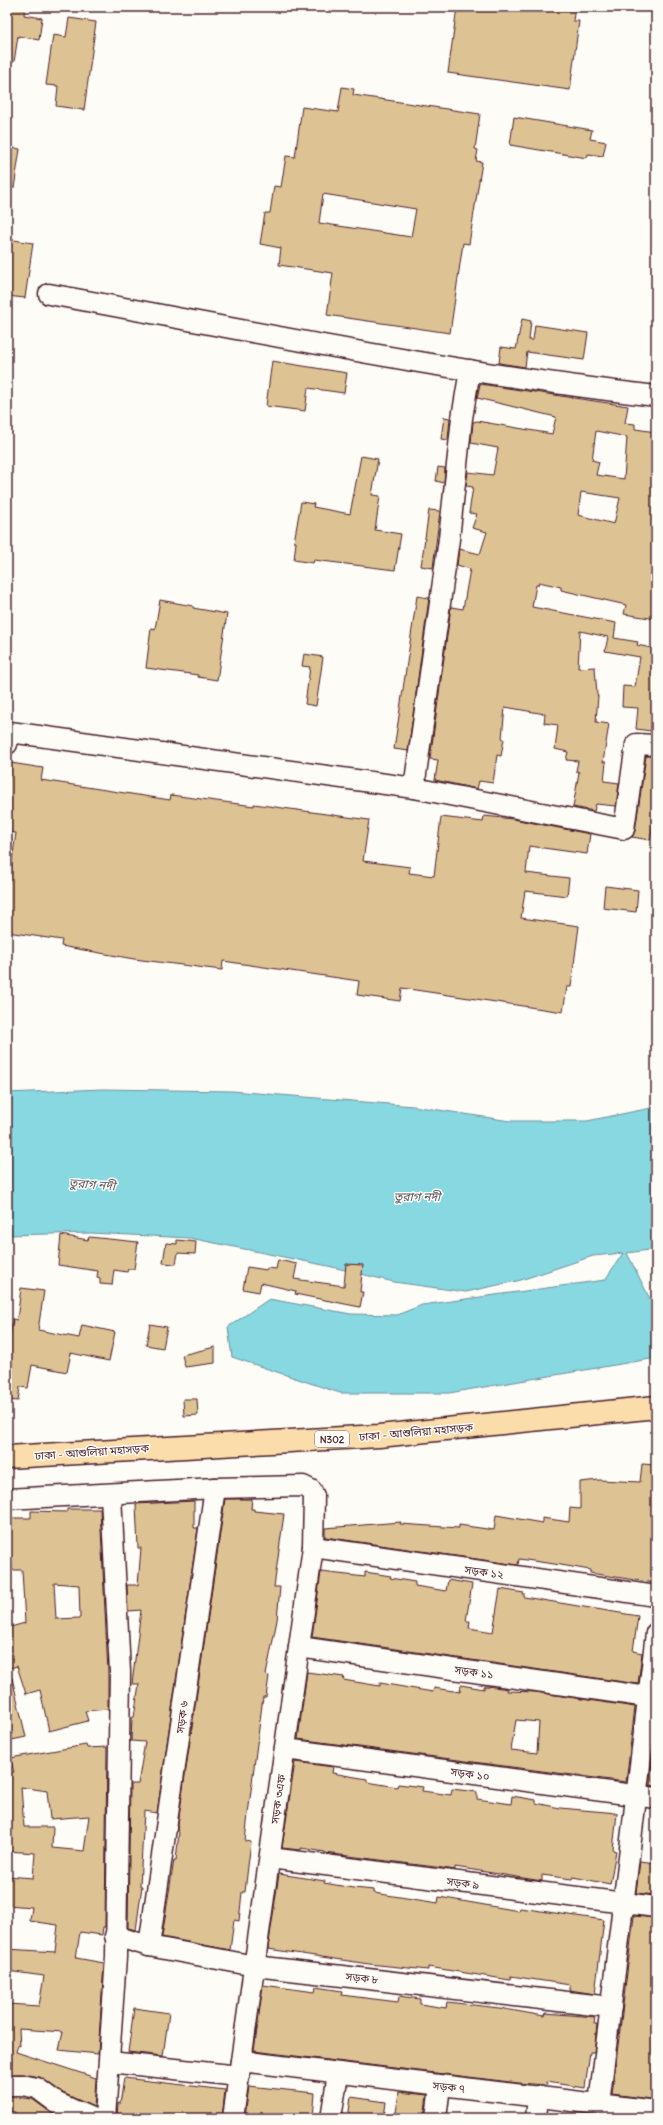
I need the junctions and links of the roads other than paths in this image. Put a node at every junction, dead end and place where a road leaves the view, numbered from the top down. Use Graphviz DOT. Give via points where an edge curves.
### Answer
graph roads {
  1 [pos="49,294"];
  2 [pos="470,370"];
  3 [pos="656,396"];
  4 [pos="7,744"];
  5 [pos="656,745"];
  6 [pos="414,788"];
  7 [pos="656,1407"];
  8 [pos="7,1457"];
  9 [pos="215,1488"];
  10 [pos="111,1495"];
  11 [pos="7,1499"];
  12 [pos="313,1547"];
  13 [pos="656,1596"];
  14 [pos="656,1633"];
  15 [pos="299,1647"];
  16 [pos="648,1697"];
  17 [pos="285,1749"];
  18 [pos="636,1796"];
  19 [pos="656,1798"];
  20 [pos="270,1858"];
  21 [pos="623,1903"];
  22 [pos="656,1907"];
  23 [pos="115,1936"];
  24 [pos="149,1946"];
  25 [pos="255,1966"];
  26 [pos="611,2006"];
  27 [pos="110,2062"];
  28 [pos="240,2068"];
  29 [pos="338,2073"];
  30 [pos="7,2085"];
  31 [pos="440,2086"];
  32 [pos="538,2096"];
  33 [pos="599,2104"];
  34 [pos="652,2113"];
  35 [pos="91,2118"];
  36 [pos="105,2118"];
  37 [pos="234,2118"];
  38 [pos="331,2118"];
  39 [pos="436,2118"];
  40 [pos="536,2118"];
  1 -- 2 [label="street"];
  2 -- 3 [label="street" via="575,387"];
  2 -- 6 [label="street"];
  4 -- 6 [label="street" via="10,732"];
  5 -- 6 [label="street" via="636,744 624,829"];
  7 -- 8 [label="highway, ঢাকা - আশুলিয়া মহাসড়ক / N302" via="379,1436"];
  9 -- 10 [label="street"];
  9 -- 12 [label="street, সড়ক ৩এফ" via="303,1486 312,1490"];
  9 -- 24 [label="street, সড়ক ৬"];
  10 -- 11 [label="street"];
  10 -- 23 [label="street" via="120,1672"];
  12 -- 13 [label="street, সড়ক ১২"];
  12 -- 15 [label="street, সড়ক ৩এফ"];
  14 -- 16 [label="street"];
  15 -- 16 [label="street, সড়ক ১১"];
  15 -- 17 [label="street, সড়ক ৩এফ"];
  16 -- 18 [label="street"];
  17 -- 18 [label="street, সড়ক ১০"];
  17 -- 20 [label="street, সড়ক ৩এফ"];
  18 -- 19 [label="street, সড়ক ১০"];
  18 -- 21 [label="street"];
  20 -- 21 [label="street, সড়ক ৯"];
  20 -- 25 [label="street, সড়ক ৩এফ"];
  21 -- 22 [label="street, সড়ক ৯"];
  21 -- 26 [label="street"];
  23 -- 24 [label="street, সড়ক ৮"];
  23 -- 27 [label="street" via="116,1964"];
  24 -- 25 [label="street, সড়ক ৮"];
  25 -- 26 [label="street, সড়ক ৮"];
  25 -- 28 [label="street, সড়ক ৩এফ"];
  26 -- 33 [label="street"];
  27 -- 28 [label="street, সড়ক ৭"];
  27 -- 36 [label="street"];
  28 -- 29 [label="street, সড়ক ৭"];
  28 -- 37 [label="street, সড়ক ৩এফ"];
  29 -- 31 [label="street, সড়ক ৭"];
  29 -- 38 [label="street"];
  30 -- 35 [label="street" via="37,2088 58,2103"];
  31 -- 32 [label="street, সড়ক ৭"];
  31 -- 39 [label="street"];
  32 -- 33 [label="street, সড়ক ৭"];
  32 -- 40 [label="street"];
  33 -- 34 [label="street, সড়ক ৭"];
}
